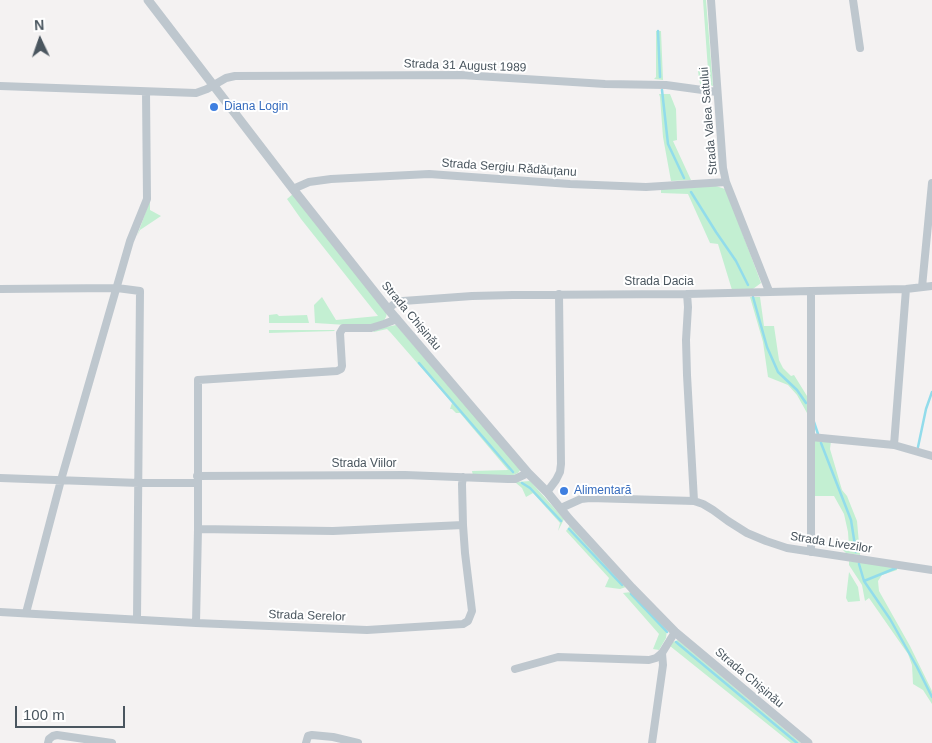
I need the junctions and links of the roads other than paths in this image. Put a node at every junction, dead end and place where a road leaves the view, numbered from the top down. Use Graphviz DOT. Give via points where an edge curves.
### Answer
graph roads {
  1 [pos="148,0"];
  2 [pos="711,0"];
  3 [pos="853,0"];
  4 [pos="860,48"];
  5 [pos="213,85"];
  6 [pos="0,86"];
  7 [pos="146,92"];
  8 [pos="717,92"];
  9 [pos="726,182"];
  10 [pos="932,183"];
  11 [pos="293,189"];
  12 [pos="932,286"];
  13 [pos="922,287"];
  14 [pos="117,288"];
  15 [pos="0,289"];
  16 [pos="906,289"];
  17 [pos="769,291"];
  18 [pos="811,291"];
  19 [pos="559,294"];
  20 [pos="687,294"];
  21 [pos="388,309"];
  22 [pos="397,319"];
  23 [pos="810,437"];
  24 [pos="894,445"];
  25 [pos="932,456"];
  26 [pos="528,472"];
  27 [pos="463,477"];
  28 [pos="0,478"];
  29 [pos="61,480"];
  30 [pos="197,480"];
  31 [pos="139,482"];
  32 [pos="547,492"];
  33 [pos="694,501"];
  34 [pos="560,508"];
  35 [pos="463,525"];
  36 [pos="198,528"];
  37 [pos="811,552"];
  38 [pos="932,570"];
  39 [pos="0,612"];
  40 [pos="26,613"];
  41 [pos="137,619"];
  42 [pos="196,623"];
  43 [pos="675,632"];
  44 [pos="662,652"];
  45 [pos="515,669"];
  46 [pos="48,743"];
  47 [pos="112,743"];
  48 [pos="306,743"];
  49 [pos="358,743"];
  50 [pos="652,743"];
  51 [pos="808,743"];
  1 -- 5 [label="street, Strada Chișinău"];
  2 -- 8 [label="street, Strada Valea Satului"];
  3 -- 4 [label="street"];
  5 -- 7 [label="street, Strada 31 August 1989" via="196,93"];
  5 -- 8 [label="street, Strada 31 August 1989" via="236,76 462,75 666,85"];
  5 -- 11 [label="street, Strada Chișinău"];
  6 -- 7 [label="street, Strada 31 August 1989"];
  7 -- 14 [label="street" via="147,199 130,241"];
  8 -- 9 [label="street, Strada Valea Satului"];
  9 -- 11 [label="street, Strada Sergiu Rădăuțanu" via="636,186 429,174 331,179 309,182"];
  9 -- 17 [label="street, Strada Valea Satului"];
  10 -- 13 [label="street"];
  11 -- 21 [label="street, Strada Chișinău"];
  12 -- 13 [label="street, Strada Dacia"];
  13 -- 16 [label="street, Strada Dacia"];
  14 -- 15 [label="street"];
  14 -- 29 [label="street"];
  14 -- 31 [label="street" via="140,291"];
  16 -- 18 [label="street, Strada Dacia"];
  16 -- 24 [label="street"];
  17 -- 18 [label="street, Strada Dacia"];
  17 -- 20 [label="street, Strada Dacia"];
  18 -- 23 [label="street"];
  19 -- 20 [label="street, Strada Dacia"];
  19 -- 21 [label="street, Strada Dacia" via="431,298 398,302"];
  19 -- 32 [label="street" via="561,464 560,472"];
  20 -- 33 [label="street" via="687,375"];
  21 -- 22 [label="street, Strada Chișinău"];
  22 -- 26 [label="street, Strada Chișinău"];
  22 -- 30 [label="street" via="371,328 343,328 340,333 342,366 336,371 198,380"];
  23 -- 24 [label="street"];
  23 -- 37 [label="street"];
  24 -- 25 [label="street"];
  26 -- 27 [label="street, Strada Viilor" via="515,479"];
  26 -- 32 [label="street, Strada Chișinău"];
  27 -- 30 [label="street, Strada Viilor" via="405,475"];
  27 -- 35 [label="street, Strada Serelor"];
  28 -- 29 [label="street, Strada Viilor"];
  29 -- 31 [label="street, Strada Viilor"];
  29 -- 40 [label="street"];
  30 -- 31 [label="street, Strada Viilor"];
  30 -- 36 [label="street"];
  31 -- 41 [label="street"];
  32 -- 34 [label="street, Strada Chișinău"];
  33 -- 34 [label="street, Strada Livezilor" via="590,498"];
  33 -- 37 [label="street, Strada Livezilor" via="766,541"];
  34 -- 43 [label="street, Strada Chișinău"];
  35 -- 36 [label="street" via="333,531"];
  35 -- 42 [label="street, Strada Serelor" via="472,612 463,624 367,630"];
  36 -- 42 [label="street"];
  37 -- 38 [label="street, Strada Livezilor"];
  39 -- 40 [label="street, Strada Serelor"];
  40 -- 41 [label="street, Strada Serelor"];
  41 -- 42 [label="street, Strada Serelor"];
  43 -- 44 [label="street"];
  43 -- 51 [label="street, Strada Chișinău"];
  44 -- 45 [label="street" via="648,660 558,658"];
  44 -- 50 [label="street" via="664,665"];
  46 -- 47 [label="street" via="49,739 57,736"];
  48 -- 49 [label="street" via="308,736 312,735"];
}
